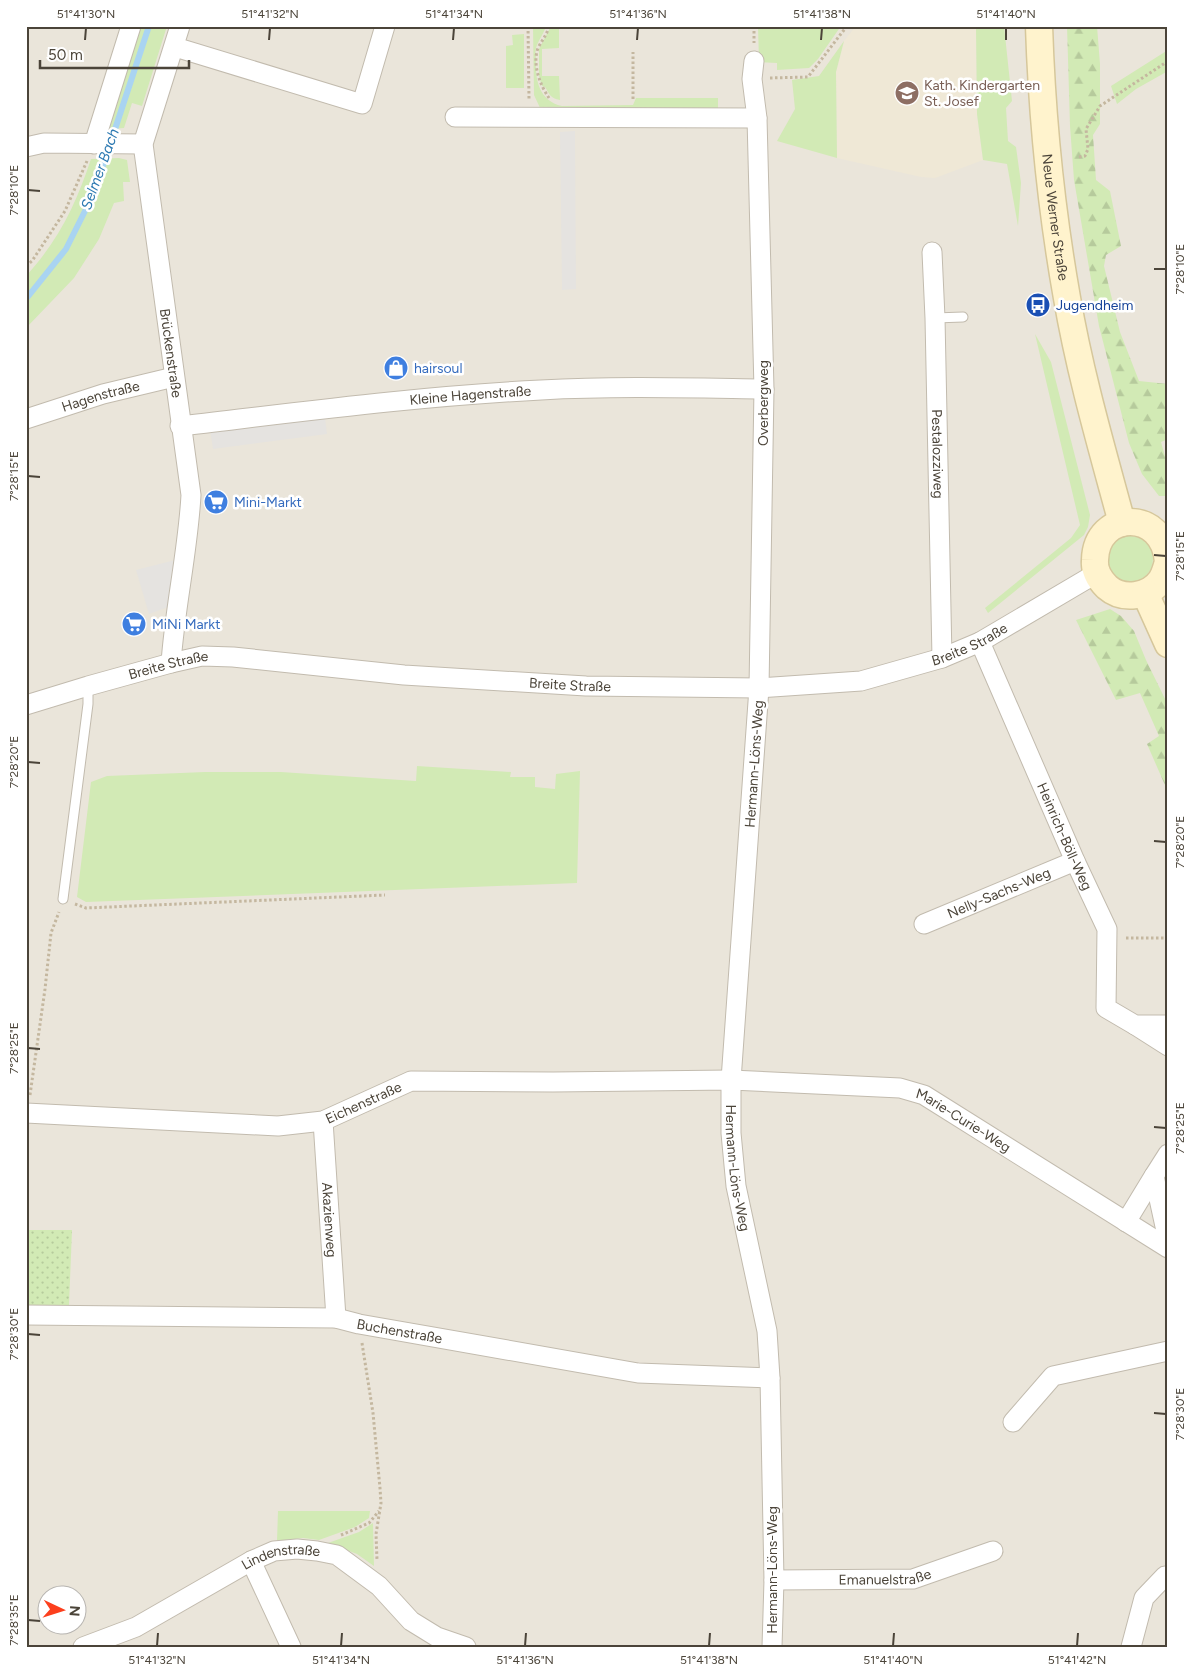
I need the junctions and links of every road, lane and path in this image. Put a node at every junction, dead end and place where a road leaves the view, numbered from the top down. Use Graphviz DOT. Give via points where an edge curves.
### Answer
graph roads {
  1 [pos="131,26"];
  2 [pos="180,26"];
  3 [pos="385,26"];
  4 [pos="528,26"];
  5 [pos="549,26"];
  6 [pos="848,26"];
  7 [pos="1039,26"];
  8 [pos="175,47"];
  9 [pos="633,52"];
  10 [pos="1168,61"];
  11 [pos="753,70"];
  12 [pos="556,101"];
  13 [pos="632,103"];
  14 [pos="529,117"];
  15 [pos="454,118"];
  16 [pos="757,118"];
  17 [pos="99,143"];
  18 [pos="136,143"];
  19 [pos="26,147"];
  20 [pos="1079,157"];
  21 [pos="932,252"];
  22 [pos="26,266"];
  23 [pos="963,316"];
  24 [pos="935,318"];
  25 [pos="174,377"];
  26 [pos="764,389"];
  27 [pos="26,420"];
  28 [pos="180,426"];
  29 [pos="1122,523"];
  30 [pos="1167,552"];
  31 [pos="1097,574"];
  32 [pos="1145,593"];
  33 [pos="980,642"];
  34 [pos="1168,644"];
  35 [pos="942,658"];
  36 [pos="171,662"];
  37 [pos="88,686"];
  38 [pos="759,688"];
  39 [pos="26,705"];
  40 [pos="1075,861"];
  41 [pos="385,895"];
  42 [pos="63,899"];
  43 [pos="924,924"];
  44 [pos="1107,938"];
  45 [pos="1168,938"];
  46 [pos="1135,1025"];
  47 [pos="1168,1025"];
  48 [pos="1168,1046"];
  49 [pos="731,1080"];
  50 [pos="27,1113"];
  51 [pos="323,1121"];
  52 [pos="1168,1154"];
  53 [pos="1154,1176"];
  54 [pos="1126,1222"];
  55 [pos="1168,1240"];
  56 [pos="1168,1248"];
  57 [pos="26,1315"];
  58 [pos="336,1318"];
  59 [pos="359,1324"];
  60 [pos="1168,1351"];
  61 [pos="770,1378"];
  62 [pos="1013,1422"];
  63 [pos="379,1510"];
  64 [pos="317,1551"];
  65 [pos="992,1551"];
  66 [pos="250,1562"];
  67 [pos="1167,1575"];
  68 [pos="774,1580"];
  69 [pos="379,1586"];
  70 [pos="83,1647"];
  71 [pos="291,1647"];
  72 [pos="466,1647"];
  73 [pos="772,1647"];
  74 [pos="1131,1647"];
  1 -- 17 [label="street"];
  2 -- 8 [label="street, Brückenstraße"];
  3 -- 8 [label="street" via="362,104"];
  4 -- 14 [label="path"];
  5 -- 12 [label="path" via="538,50 537,70 541,86 550,99"];
  6 -- 11 [label="path" via="808,77"];
  7 -- 29 [label="main road, Neue Werner Straße" via="1048,171 1059,253 1085,384"];
  8 -- 18 [label="street, Brückenstraße"];
  9 -- 13 [label="path"];
  10 -- 20 [label="path" via="1100,106 1086,129 1088,149 1084,156"];
  11 -- 16 [label="street, Overbergweg"];
  14 -- 15 [label="street"];
  14 -- 16 [label="street"];
  16 -- 26 [label="street, Overbergweg"];
  17 -- 18 [label="street"];
  17 -- 19 [label="street" via="44,143"];
  17 -- 22 [label="path" via="65,211"];
  18 -- 25 [label="street, Brückenstraße"];
  21 -- 24 [label="street, Pestalozziweg"];
  23 -- 24 [label="lane"];
  24 -- 35 [label="street, Pestalozziweg"];
  25 -- 27 [label="street, Hagenstraße" via="103,394"];
  25 -- 28 [label="street, Brückenstraße"];
  26 -- 28 [label="street, Kleine Hagenstraße" via="542,390 420,398"];
  26 -- 38 [label="street, Overbergweg"];
  28 -- 36 [label="street, Brückenstraße" via="191,495"];
  29 -- 30 [label="main road" via="1146,525 1157,532"];
  29 -- 31 [label="main road" via="1112,527 1098,542 1094,563"];
  30 -- 32 [label="main road" via="1161,581"];
  31 -- 32 [label="main road" via="1117,593 1126,596"];
  31 -- 33 [label="street, Breite Straße"];
  32 -- 34 [label="main road"];
  33 -- 35 [label="street, Breite Straße"];
  33 -- 40 [label="street, Heinrich-Böll-Weg"];
  35 -- 38 [label="street, Breite Straße" via="861,681"];
  36 -- 37 [label="street, Breite Straße"];
  36 -- 38 [label="street, Breite Straße" via="202,656 233,657 404,675 586,686"];
  37 -- 39 [label="street, Breite Straße"];
  37 -- 42 [label="lane"];
  38 -- 49 [label="street, Hermann-Löns-Weg"];
  40 -- 43 [label="street, Nelly-Sachs-Weg"];
  40 -- 44 [label="street, Heinrich-Böll-Weg" via="1107,929"];
  41 -- 42 [label="path" via="86,908"];
  42 -- 50 [label="path" via="51,933"];
  44 -- 45 [label="path"];
  44 -- 46 [label="street, Heinrich-Böll-Weg" via="1106,1008"];
  46 -- 47 [label="street"];
  46 -- 48 [label="street, Heinrich-Böll-Weg"];
  49 -- 51 [label="street, Eichenstraße" via="411,1081"];
  49 -- 54 [label="street, Marie-Curie-Weg" via="900,1088 924,1094"];
  49 -- 61 [label="street, Hermann-Löns-Weg" via="736,1186 767,1331"];
  50 -- 51 [label="street, Eichenstraße" via="278,1126"];
  51 -- 58 [label="street, Akazienweg"];
  52 -- 53 [label="street"];
  53 -- 54 [label="street"];
  53 -- 55 [label="street"];
  54 -- 56 [label="street, Marie-Curie-Weg"];
  57 -- 58 [label="street, Buchenstraße"];
  58 -- 59 [label="street, Buchenstraße"];
  59 -- 61 [label="street, Buchenstraße" via="638,1372"];
  59 -- 63 [label="path" via="373,1413"];
  60 -- 62 [label="street" via="1053,1376"];
  61 -- 68 [label="street, Hermann-Löns-Weg"];
  63 -- 64 [label="path" via="369,1523 320,1542"];
  63 -- 69 [label="path" via="376,1534"];
  64 -- 66 [label="street, Lindenstraße" via="274,1551"];
  64 -- 69 [label="street, Lindenstraße" via="337,1555"];
  65 -- 68 [label="street, Emanuelstraße" via="913,1579"];
  66 -- 70 [label="street, Lindenstraße" via="136,1627"];
  66 -- 71 [label="street"];
  67 -- 74 [label="street" via="1144,1598"];
  68 -- 73 [label="street, Hermann-Löns-Weg"];
  69 -- 72 [label="street, Lindenstraße" via="411,1621 437,1637"];
}
